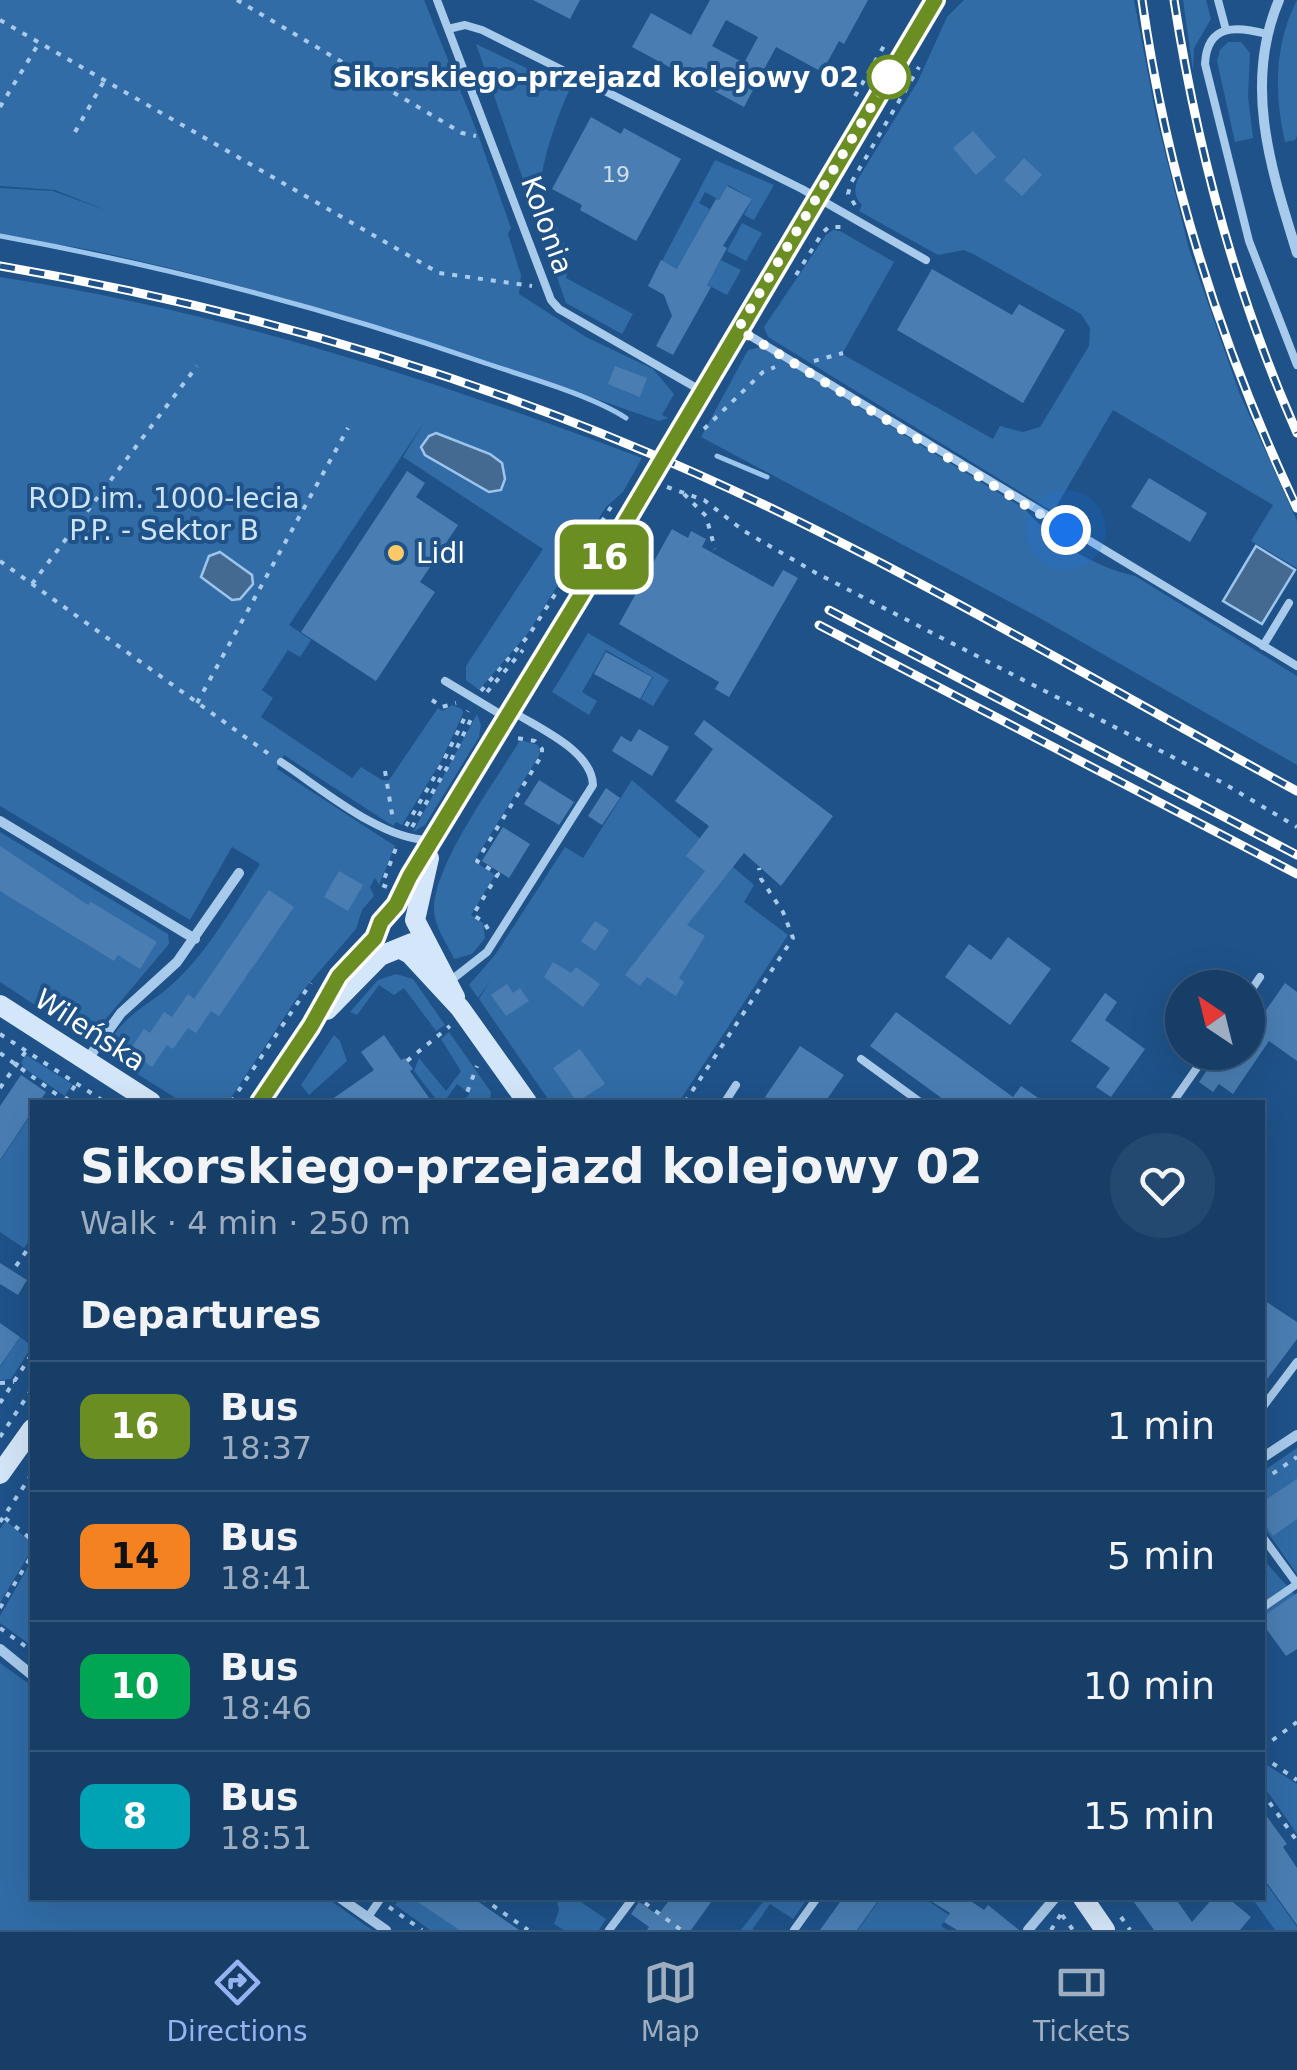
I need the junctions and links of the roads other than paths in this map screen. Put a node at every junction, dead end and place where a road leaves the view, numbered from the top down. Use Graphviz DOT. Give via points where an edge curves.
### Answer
graph roads {
  1 [pos="437,0"];
  2 [pos="935,0"];
  3 [pos="1218,0"];
  4 [pos="1279,0"];
  5 [pos="448,29"];
  6 [pos="1226,30"];
  7 [pos="1267,34"];
  8 [pos="817,198"];
  9 [pos="1297,253"];
  10 [pos="926,260"];
  11 [pos="738,329"];
  12 [pos="1297,365"];
  13 [pos="701,391"];
  14 [pos="1074,516"];
  15 [pos="1066,530"];
  16 [pos="1288,603"];
  17 [pos="1263,646"];
  18 [pos="1297,666"];
  19 [pos="445,680"];
  20 [pos="515,716"];
  21 [pos="280,762"];
  22 [pos="0,821"];
  23 [pos="433,841"];
  24 [pos="239,873"];
  25 [pos="385,905"];
  26 [pos="417,924"];
  27 [pos="195,938"];
  28 [pos="398,949"];
  29 [pos="449,982"];
  30 [pos="0,1004"];
  31 [pos="455,1017"];
  32 [pos="311,1026"];
  33 [pos="860,1059"];
  34 [pos="86,1060"];
  35 [pos="1195,1070"];
  36 [pos="736,1085"];
  37 [pos="147,1100"];
  38 [pos="261,1100"];
  39 [pos="525,1100"];
  40 [pos="725,1100"];
  41 [pos="917,1100"];
  42 [pos="1174,1100"];
  43 [pos="1297,1362"];
  44 [pos="1265,1404"];
  45 [pos="30,1432"];
  46 [pos="1297,1435"];
  47 [pos="1265,1456"];
  48 [pos="0,1474"];
  49 [pos="1265,1540"];
  50 [pos="1265,1606"];
  51 [pos="0,1650"];
  52 [pos="30,1673"];
  53 [pos="343,1900"];
  54 [pos="379,1900"];
  55 [pos="634,1900"];
  56 [pos="816,1900"];
  57 [pos="1053,1900"];
  58 [pos="1084,1900"];
  59 [pos="368,1917"];
  60 [pos="386,1930"];
  61 [pos="610,1930"];
  62 [pos="794,1930"];
  63 [pos="1028,1930"];
  64 [pos="1106,1930"];
  1 -- 5 [label="lane, Kolonia"];
  2 -- 8 [label="street"];
  3 -- 6 [label="lane"];
  4 -- 7 [label="street"];
  5 -- 8 [label="lane" via="482,30"];
  5 -- 13 [label="lane, Kolonia" via="551,300"];
  6 -- 7 [label="lane"];
  6 -- 12 [label="lane" via="1211,42 1205,64 1244,225"];
  7 -- 9 [label="street" via="1262,120"];
  8 -- 10 [label="lane"];
  8 -- 11 [label="street"];
  11 -- 13 [label="street"];
  11 -- 15 [label="lane"];
  13 -- 20 [label="street"];
  14 -- 15 [label="lane"];
  15 -- 17 [label="lane"];
  16 -- 17 [label="lane"];
  17 -- 18 [label="lane"];
  19 -- 20 [label="lane"];
  20 -- 23 [label="street"];
  20 -- 29 [label="lane" via="582,759 592,785 497,938"];
  21 -- 23 [label="lane" via="404,834"];
  22 -- 27 [label="street"];
  23 -- 25 [label="street"];
  23 -- 26 [label="street"];
  24 -- 27 [label="street"];
  25 -- 26 [label="street" via="407,912"];
  25 -- 28 [label="street" via="384,943"];
  25 -- 32 [label="street"];
  26 -- 28 [label="street" via="414,941"];
  26 -- 29 [label="street"];
  27 -- 34 [label="street" via="121,1013"];
  28 -- 31 [label="street" via="410,954"];
  28 -- 32 [label="street" via="380,956"];
  29 -- 31 [label="street"];
  30 -- 34 [label="street, Wileńska"];
  31 -- 39 [label="street"];
  32 -- 38 [label="street"];
  33 -- 41 [label="lane"];
  34 -- 37 [label="street, Wileńska"];
  35 -- 42 [label="lane"];
  36 -- 40 [label="lane"];
  43 -- 44 [label="lane"];
  45 -- 48 [label="street"];
  46 -- 47 [label="street"];
  49 -- 50 [label="lane" via="1297,1584"];
  51 -- 52 [label="street"];
  53 -- 59 [label="street"];
  54 -- 59 [label="lane"];
  55 -- 61 [label="lane"];
  56 -- 62 [label="lane"];
  57 -- 63 [label="street"];
  58 -- 64 [label="street"];
  59 -- 60 [label="street"];
}
